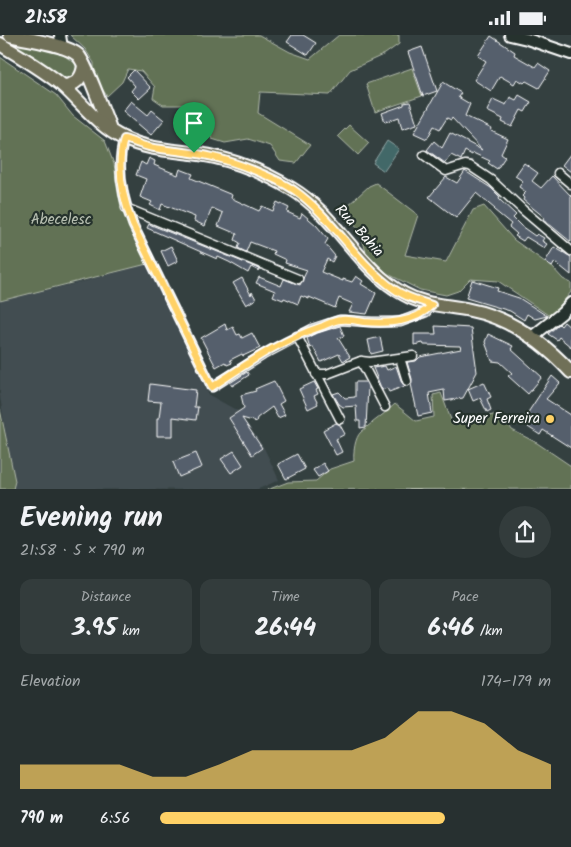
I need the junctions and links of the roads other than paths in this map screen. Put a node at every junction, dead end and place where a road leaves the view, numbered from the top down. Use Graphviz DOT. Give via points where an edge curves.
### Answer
graph roads {
  1 [pos="510,35"];
  2 [pos="16,36"];
  3 [pos="61,41"];
  4 [pos="0,44"];
  5 [pos="571,53"];
  6 [pos="84,66"];
  7 [pos="63,86"];
  8 [pos="111,131"];
  9 [pos="124,139"];
  10 [pos="424,155"];
  11 [pos="558,173"];
  12 [pos="571,184"];
  13 [pos="126,207"];
  14 [pos="571,251"];
  15 [pos="298,279"];
  16 [pos="571,303"];
  17 [pos="432,305"];
  18 [pos="566,315"];
  19 [pos="297,336"];
  20 [pos="533,337"];
  21 [pos="413,356"];
  22 [pos="400,358"];
  23 [pos="361,361"];
  24 [pos="571,372"];
  25 [pos="316,373"];
  26 [pos="407,381"];
  27 [pos="385,407"];
  28 [pos="340,419"];
  1 -- 5 [label="street"];
  2 -- 3 [label="main road"];
  3 -- 6 [label="main road"];
  4 -- 7 [label="main road, Rua Bahia"];
  6 -- 7 [label="main road" via="76,82"];
  6 -- 8 [label="main road"];
  7 -- 8 [label="main road, Rua Bahia"];
  8 -- 9 [label="main road, Rua Bahia"];
  9 -- 13 [label="street" via="119,160"];
  9 -- 17 [label="main road, Rua Bahia" via="147,147 236,163 292,189 314,205 366,265 394,289"];
  10 -- 14 [label="street" via="446,171 465,165 491,180"];
  11 -- 12 [label="street"];
  13 -- 15 [label="street"];
  13 -- 19 [label="street" via="212,387"];
  16 -- 18 [label="street"];
  17 -- 19 [label="street" via="417,317 400,321 340,320"];
  17 -- 20 [label="main road, Rua Bahia" via="488,314"];
  18 -- 20 [label="street"];
  19 -- 25 [label="street"];
  20 -- 24 [label="main road, Rua Bahia"];
  21 -- 22 [label="street"];
  22 -- 23 [label="street"];
  22 -- 26 [label="street"];
  23 -- 25 [label="street" via="327,374"];
  23 -- 27 [label="street"];
  25 -- 28 [label="street"];
}
